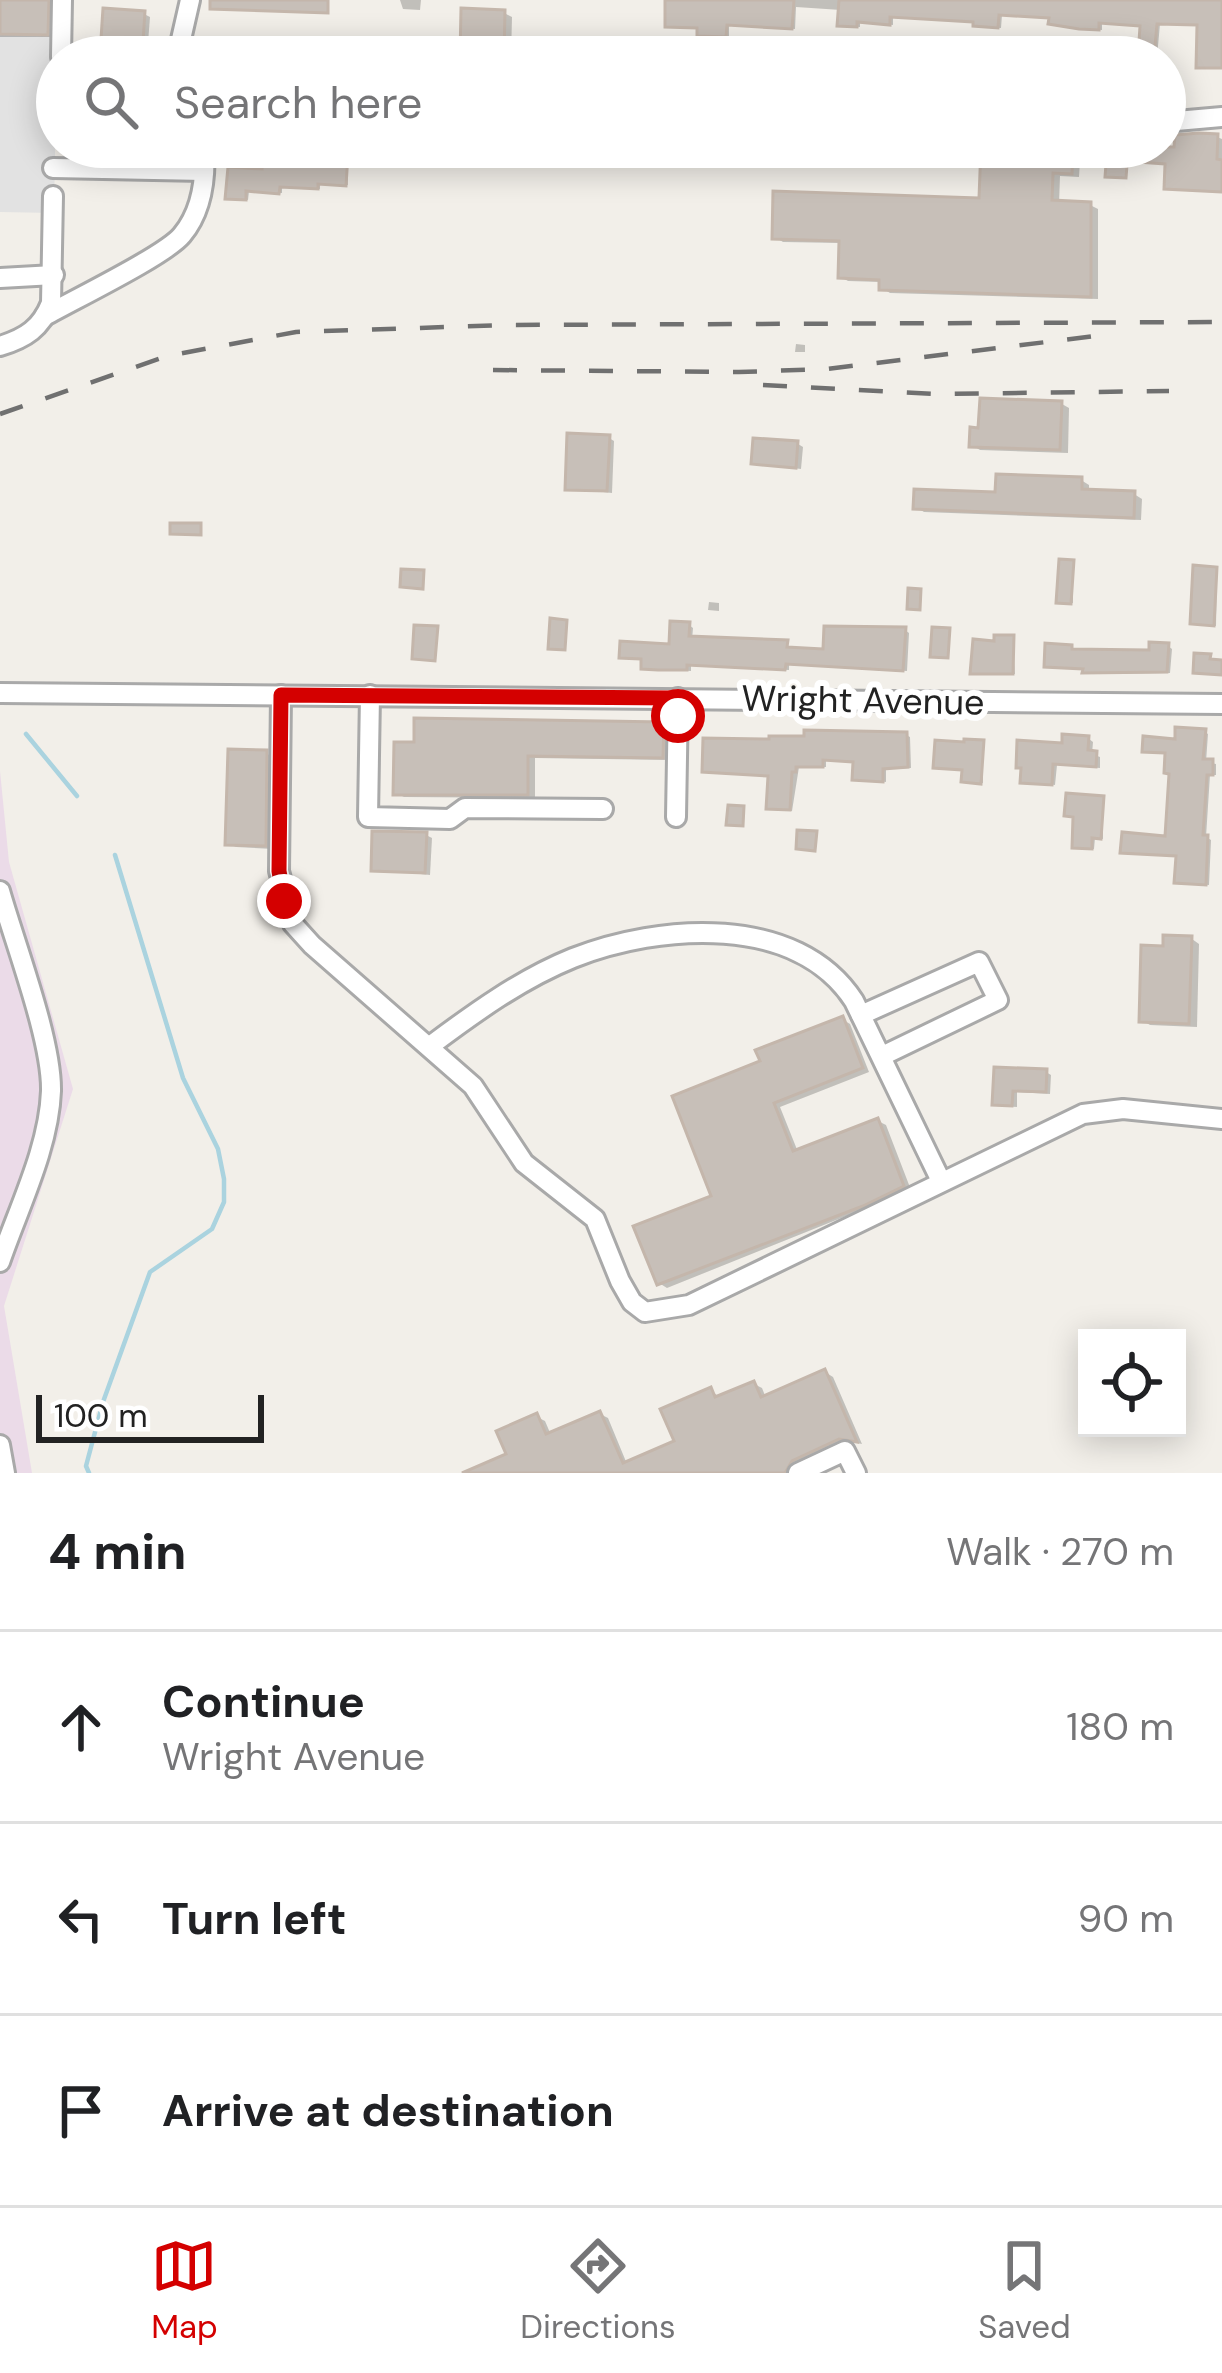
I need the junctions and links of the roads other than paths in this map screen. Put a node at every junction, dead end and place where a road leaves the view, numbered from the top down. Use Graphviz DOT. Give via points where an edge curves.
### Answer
graph roads {
  1 [pos="62,0"];
  2 [pos="190,0"];
  3 [pos="61,36"];
  4 [pos="182,36"];
  5 [pos="1222,117"];
  6 [pos="1186,120"];
  7 [pos="53,169"];
  8 [pos="204,171"];
  9 [pos="53,196"];
  10 [pos="54,275"];
  11 [pos="0,278"];
  12 [pos="45,316"];
  13 [pos="0,346"];
  14 [pos="0,693"];
  15 [pos="281,695"];
  16 [pos="370,695"];
  17 [pos="678,698"];
  18 [pos="1222,704"];
  19 [pos="604,809"];
  20 [pos="676,817"];
  21 [pos="0,891"];
  22 [pos="10,962"];
  23 [pos="861,1015"];
  24 [pos="430,1046"];
  25 [pos="882,1056"];
  26 [pos="1222,1119"];
  27 [pos="941,1180"];
  28 [pos="0,1262"];
  29 [pos="0,1445"];
  30 [pos="5,1473"];
  31 [pos="798,1473"];
  32 [pos="856,1473"];
  1 -- 3 [label="street"];
  2 -- 4 [label="street"];
  5 -- 6 [label="street"];
  7 -- 8 [label="street"];
  8 -- 12 [label="street" via="196,213 179,239"];
  9 -- 10 [label="street"];
  10 -- 11 [label="street"];
  10 -- 12 [label="street"];
  12 -- 13 [label="street" via="30,334"];
  14 -- 15 [label="street, Wright Avenue"];
  15 -- 16 [label="street, Wright Avenue"];
  15 -- 24 [label="street" via="279,871 292,924"];
  16 -- 17 [label="street, Wright Avenue"];
  16 -- 19 [label="street" via="368,818 450,819 465,808"];
  17 -- 18 [label="street, Wright Avenue"];
  17 -- 20 [label="street"];
  21 -- 22 [label="street"];
  22 -- 28 [label="street" via="46,1054 51,1093"];
  23 -- 24 [label="street" via="839,976 792,948 665,934 572,959"];
  23 -- 25 [label="street"];
  23 -- 25 [label="street" via="979,962 998,1000"];
  24 -- 27 [label="street" via="473,1086 524,1163 595,1219 620,1281 645,1312 688,1305"];
  25 -- 27 [label="street"];
  26 -- 27 [label="street" via="1100,1110"];
  29 -- 30 [label="street"];
  31 -- 32 [label="street" via="845,1451"];
}
